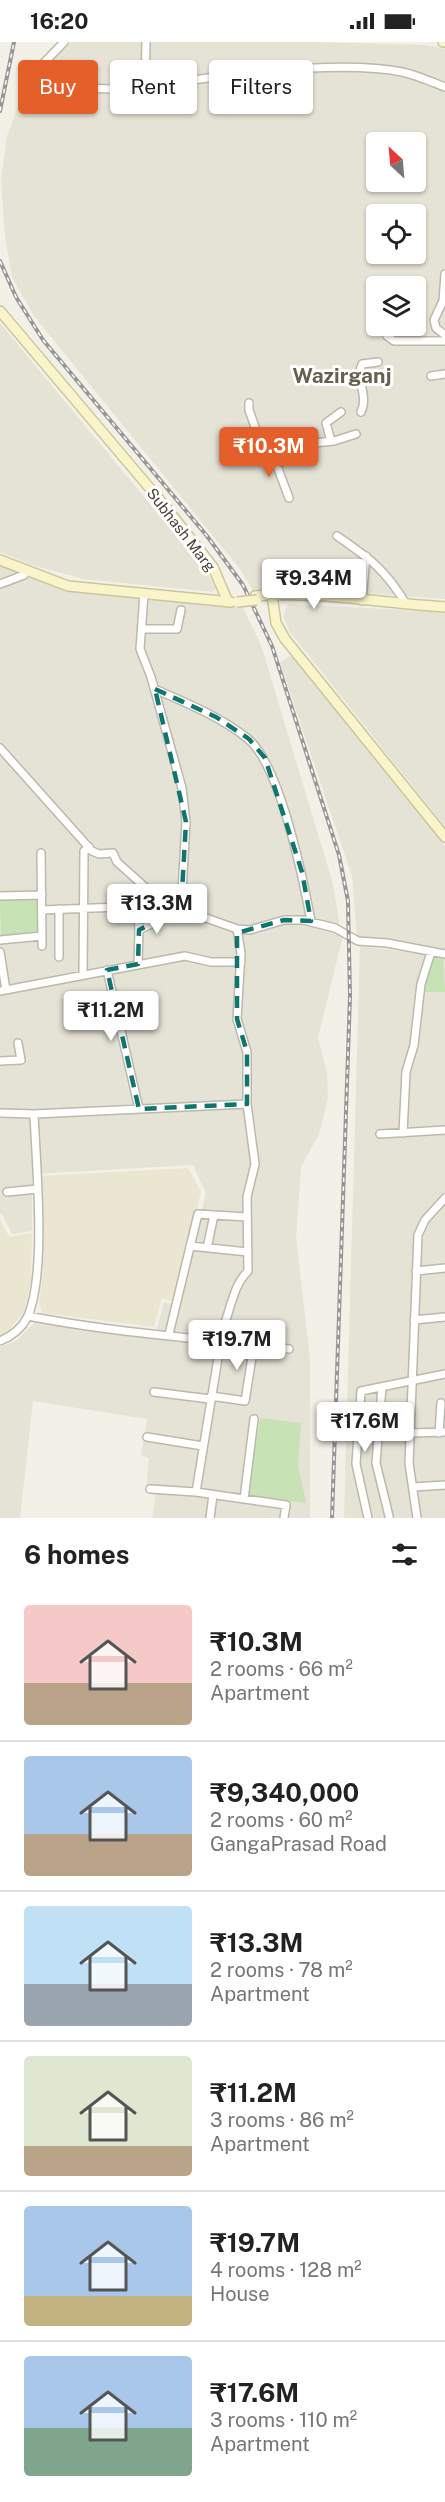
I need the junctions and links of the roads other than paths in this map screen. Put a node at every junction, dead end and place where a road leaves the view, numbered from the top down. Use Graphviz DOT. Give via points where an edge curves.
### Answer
graph roads {
  1 [pos="64,42"];
  2 [pos="146,42"];
  3 [pos="146,60"];
  4 [pos="197,80"];
  5 [pos="445,87"];
  6 [pos="110,88"];
  7 [pos="445,274"];
  8 [pos="444,301"];
  9 [pos="0,311"];
  10 [pos="445,335"];
  11 [pos="387,336"];
  12 [pos="445,341"];
  13 [pos="378,362"];
  14 [pos="445,374"];
  15 [pos="431,376"];
  16 [pos="249,403"];
  17 [pos="341,412"];
  18 [pos="361,412"];
  19 [pos="356,434"];
  20 [pos="331,441"];
  21 [pos="311,449"];
  22 [pos="268,451"];
  23 [pos="232,461"];
  24 [pos="277,464"];
  25 [pos="289,498"];
  26 [pos="337,536"];
  27 [pos="0,555"];
  28 [pos="366,556"];
  29 [pos="0,560"];
  30 [pos="26,570"];
  31 [pos="0,584"];
  32 [pos="144,594"];
  33 [pos="273,597"];
  34 [pos="231,599"];
  35 [pos="362,601"];
  36 [pos="406,604"];
  37 [pos="445,607"];
  38 [pos="181,610"];
  39 [pos="142,629"];
  40 [pos="155,689"];
  41 [pos="0,748"];
  42 [pos="445,837"];
  43 [pos="89,847"];
  44 [pos="41,853"];
  45 [pos="42,895"];
  46 [pos="0,896"];
  47 [pos="173,905"];
  48 [pos="137,906"];
  49 [pos="83,908"];
  50 [pos="59,909"];
  51 [pos="181,909"];
  52 [pos="42,910"];
  53 [pos="311,921"];
  54 [pos="237,929"];
  55 [pos="139,930"];
  56 [pos="42,936"];
  57 [pos="0,940"];
  58 [pos="42,946"];
  59 [pos="0,952"];
  60 [pos="431,952"];
  61 [pos="445,954"];
  62 [pos="59,957"];
  63 [pos="241,962"];
  64 [pos="138,964"];
  65 [pos="107,970"];
  66 [pos="83,975"];
  67 [pos="3,990"];
  68 [pos="18,1042"];
  69 [pos="0,1061"];
  70 [pos="247,1104"];
  71 [pos="139,1109"];
  72 [pos="0,1113"];
  73 [pos="34,1114"];
  74 [pos="445,1130"];
  75 [pos="403,1133"];
  76 [pos="380,1134"];
  77 [pos="37,1189"];
  78 [pos="7,1192"];
  79 [pos="445,1198"];
  80 [pos="214,1215"];
  81 [pos="247,1218"];
  82 [pos="190,1246"];
  83 [pos="207,1248"];
  84 [pos="248,1252"];
  85 [pos="445,1268"];
  86 [pos="416,1271"];
  87 [pos="28,1316"];
  88 [pos="445,1317"];
  89 [pos="414,1320"];
  90 [pos="168,1334"];
  91 [pos="220,1340"];
  92 [pos="0,1341"];
  93 [pos="254,1345"];
  94 [pos="289,1349"];
  95 [pos="445,1374"];
  96 [pos="412,1382"];
  97 [pos="382,1387"];
  98 [pos="154,1392"];
  99 [pos="211,1398"];
  100 [pos="441,1403"];
  101 [pos="254,1419"];
  102 [pos="442,1432"];
  103 [pos="411,1433"];
  104 [pos="147,1437"];
  105 [pos="203,1446"];
  106 [pos="445,1485"];
  107 [pos="414,1487"];
  108 [pos="150,1489"];
  109 [pos="196,1492"];
  110 [pos="213,1494"];
  111 [pos="244,1499"];
  112 [pos="389,1516"];
  113 [pos="210,1518"];
  114 [pos="284,1518"];
  115 [pos="368,1518"];
  116 [pos="417,1518"];
  1 -- 6 [label="street" via="39,68 63,82"];
  2 -- 3 [label="street"];
  4 -- 5 [label="street" via="361,68 403,72"];
  7 -- 8 [label="street"];
  8 -- 10 [label="street" via="434,320 436,328"];
  9 -- 34 [label="street, Subhash Marg" via="165,505 213,567"];
  11 -- 12 [label="street" via="394,341"];
  13 -- 18 [label="street" via="362,364 360,369 365,404"];
  14 -- 15 [label="street"];
  16 -- 22 [label="street"];
  17 -- 20 [label="street" via="326,423"];
  19 -- 20 [label="street"];
  20 -- 22 [label="street" via="313,443 308,436"];
  21 -- 24 [label="street"];
  22 -- 23 [label="street"];
  22 -- 24 [label="street"];
  24 -- 25 [label="street"];
  26 -- 28 [label="street"];
  27 -- 34 [label="street" via="71,581"];
  28 -- 35 [label="street"];
  28 -- 36 [label="street" via="391,579"];
  29 -- 30 [label="street"];
  30 -- 31 [label="street" via="24,575"];
  30 -- 32 [label="street" via="68,586"];
  32 -- 34 [label="street"];
  32 -- 39 [label="street"];
  33 -- 34 [label="street"];
  33 -- 35 [label="street"];
  33 -- 42 [label="street" via="276,623 285,639"];
  35 -- 36 [label="street"];
  36 -- 37 [label="street"];
  38 -- 39 [label="street" via="177,629"];
  39 -- 40 [label="street" via="140,649"];
  40 -- 51 [label="street" via="182,788 186,822"];
  40 -- 53 [label="street" via="216,717 249,739 265,758 302,872"];
  41 -- 43 [label="street"];
  43 -- 47 [label="street" via="99,854 113,854 155,896"];
  43 -- 49 [label="street" via="84,851"];
  44 -- 45 [label="street"];
  45 -- 46 [label="street"];
  45 -- 52 [label="street"];
  47 -- 48 [label="street"];
  47 -- 51 [label="street"];
  48 -- 49 [label="street"];
  48 -- 55 [label="street"];
  49 -- 50 [label="street"];
  49 -- 66 [label="street"];
  50 -- 52 [label="street"];
  50 -- 62 [label="street"];
  51 -- 54 [label="street"];
  51 -- 55 [label="street"];
  52 -- 56 [label="street"];
  53 -- 54 [label="street" via="284,920 250,930"];
  53 -- 60 [label="street" via="358,941"];
  54 -- 63 [label="street"];
  55 -- 64 [label="street"];
  56 -- 57 [label="street"];
  56 -- 58 [label="street"];
  59 -- 67 [label="street"];
  60 -- 61 [label="street"];
  60 -- 75 [label="street" via="421,984 414,1045 406,1072"];
  63 -- 64 [label="street" via="211,962 185,956"];
  63 -- 70 [label="street" via="237,1019 247,1053"];
  64 -- 65 [label="street"];
  65 -- 66 [label="street"];
  65 -- 71 [label="street"];
  66 -- 67 [label="street"];
  68 -- 69 [label="street" via="21,1060"];
  70 -- 71 [label="street"];
  70 -- 81 [label="street" via="255,1164 247,1197"];
  71 -- 73 [label="street"];
  72 -- 73 [label="street"];
  73 -- 77 [label="street"];
  74 -- 75 [label="street"];
  75 -- 76 [label="street"];
  77 -- 78 [label="street"];
  77 -- 87 [label="street" via="39,1232 35,1288"];
  79 -- 86 [label="street" via="425,1220 418,1235"];
  80 -- 81 [label="street"];
  80 -- 82 [label="street" via="198,1214"];
  80 -- 83 [label="street"];
  81 -- 84 [label="street"];
  82 -- 83 [label="street"];
  82 -- 90 [label="street"];
  83 -- 84 [label="street"];
  84 -- 91 [label="street" via="248,1270 237,1282"];
  85 -- 86 [label="street"];
  86 -- 89 [label="street"];
  87 -- 90 [label="street" via="141,1334"];
  87 -- 92 [label="street" via="13,1336"];
  88 -- 89 [label="street"];
  89 -- 96 [label="street"];
  90 -- 91 [label="street"];
  91 -- 93 [label="street"];
  91 -- 99 [label="street"];
  93 -- 94 [label="street"];
  93 -- 99 [label="street" via="245,1401"];
  95 -- 96 [label="street"];
  96 -- 97 [label="street"];
  96 -- 103 [label="street"];
  97 -- 112 [label="street" via="376,1463"];
  97 -- 115 [label="street" via="361,1390 356,1464"];
  98 -- 99 [label="street"];
  99 -- 105 [label="street"];
  100 -- 102 [label="street"];
  101 -- 111 [label="street"];
  102 -- 103 [label="street"];
  103 -- 107 [label="street" via="409,1462"];
  104 -- 105 [label="street"];
  105 -- 109 [label="street"];
  106 -- 107 [label="street"];
  107 -- 116 [label="street"];
  108 -- 109 [label="street"];
  109 -- 110 [label="street"];
  110 -- 111 [label="street"];
  110 -- 113 [label="street"];
  111 -- 114 [label="street" via="286,1505"];
}
